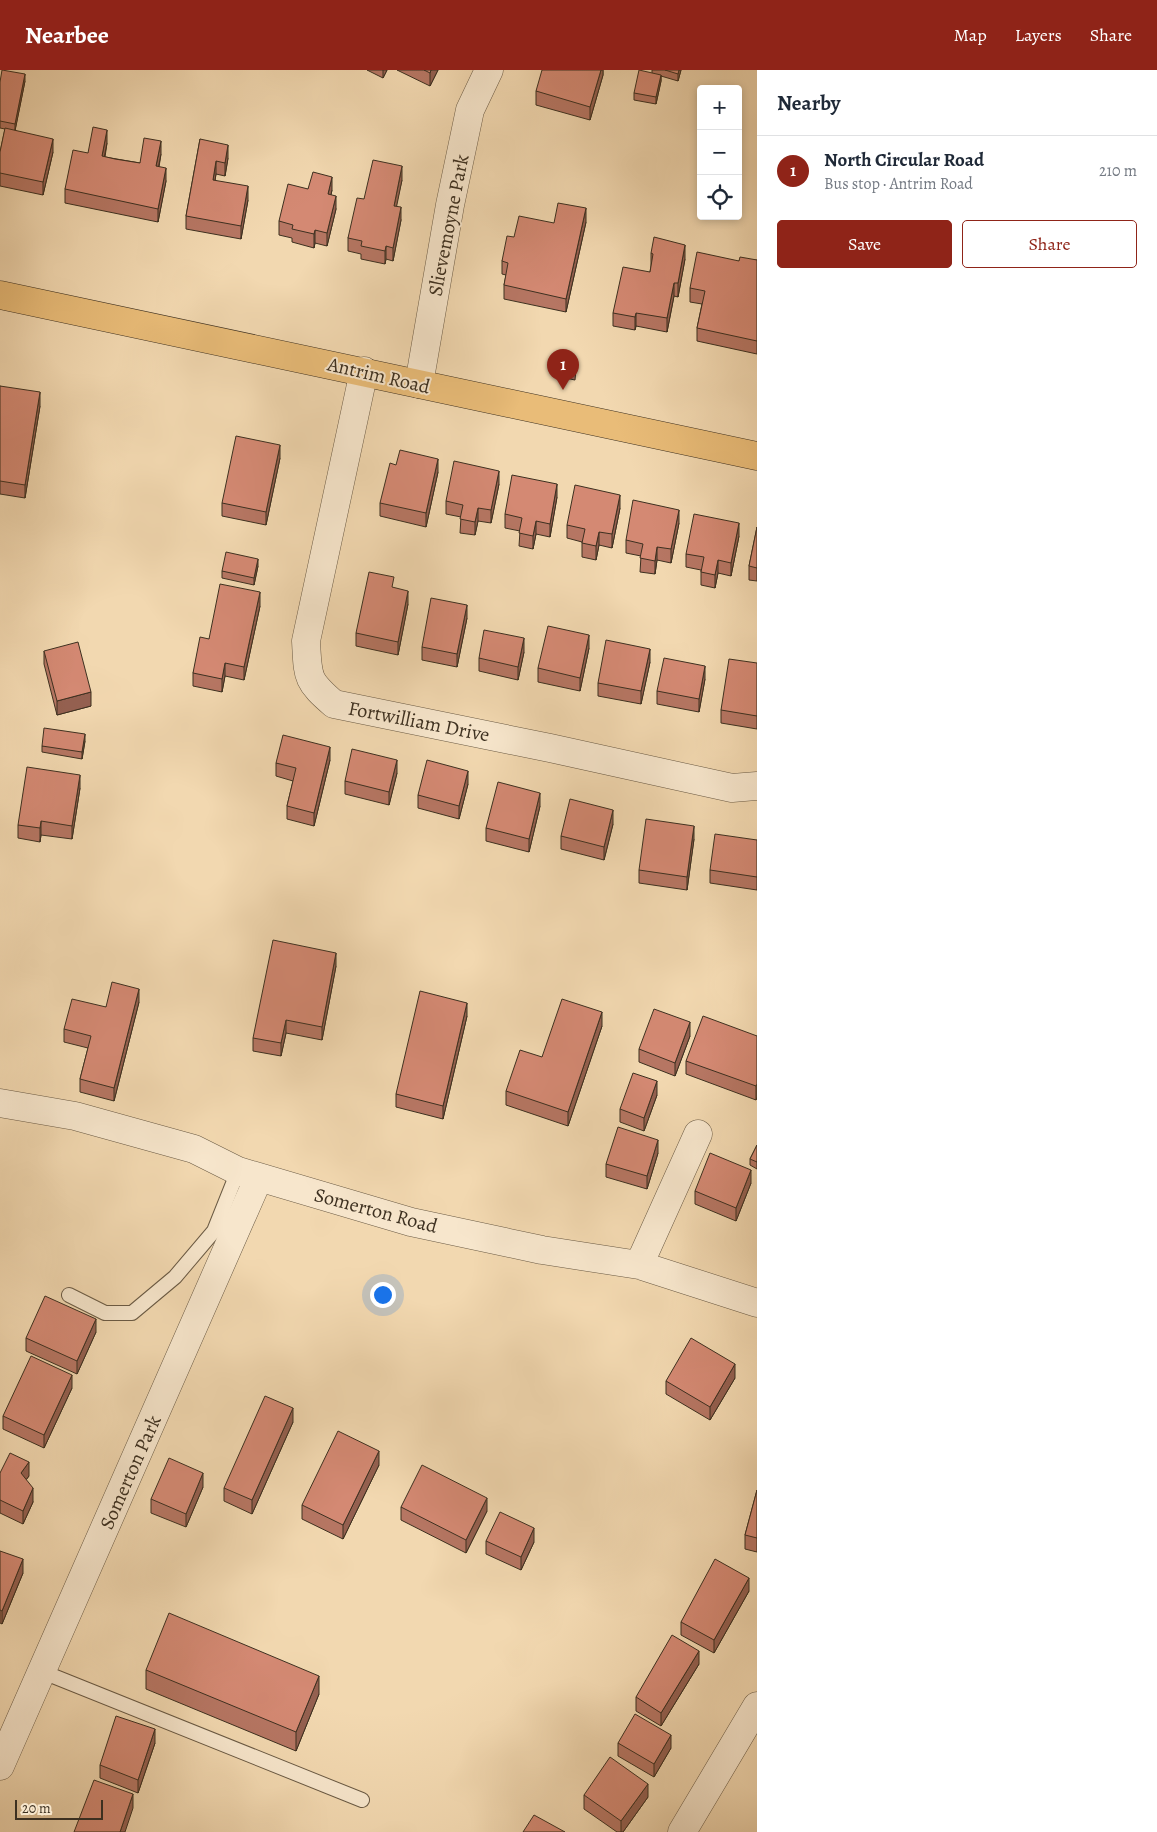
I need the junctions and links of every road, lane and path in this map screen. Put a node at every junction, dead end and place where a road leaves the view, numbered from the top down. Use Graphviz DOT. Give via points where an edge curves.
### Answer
graph roads {
  1 [pos="489,70"];
  2 [pos="0,295"];
  3 [pos="364,371"];
  4 [pos="419,384"];
  5 [pos="757,456"];
  6 [pos="757,786"];
  7 [pos="0,1102"];
  8 [pos="698,1134"];
  9 [pos="249,1174"];
  10 [pos="639,1265"];
  11 [pos="69,1295"];
  12 [pos="757,1303"];
  13 [pos="43,1672"];
  14 [pos="756,1711"];
  15 [pos="0,1766"];
  16 [pos="362,1800"];
  17 [pos="682,1832"];
  1 -- 4 [label="street, Slievemoyne Park" via="470,110"];
  2 -- 3 [label="main road, Antrim Road"];
  3 -- 4 [label="main road, Antrim Road"];
  3 -- 6 [label="street, Fortwilliam Drive" via="306,641 308,673 316,688 334,704 732,788"];
  4 -- 5 [label="main road, Antrim Road"];
  7 -- 9 [label="street, Somerton Road" via="76,1116 184,1147"];
  8 -- 10 [label="street"];
  9 -- 10 [label="street, Somerton Road" via="411,1222 542,1250"];
  9 -- 11 [label="lane" via="214,1231 174,1277 132,1313 105,1313"];
  9 -- 13 [label="street, Somerton Park"];
  10 -- 12 [label="street, Somerton Road"];
  13 -- 15 [label="street, Somerton Park"];
  13 -- 16 [label="lane"];
  14 -- 17 [label="street"];
}
